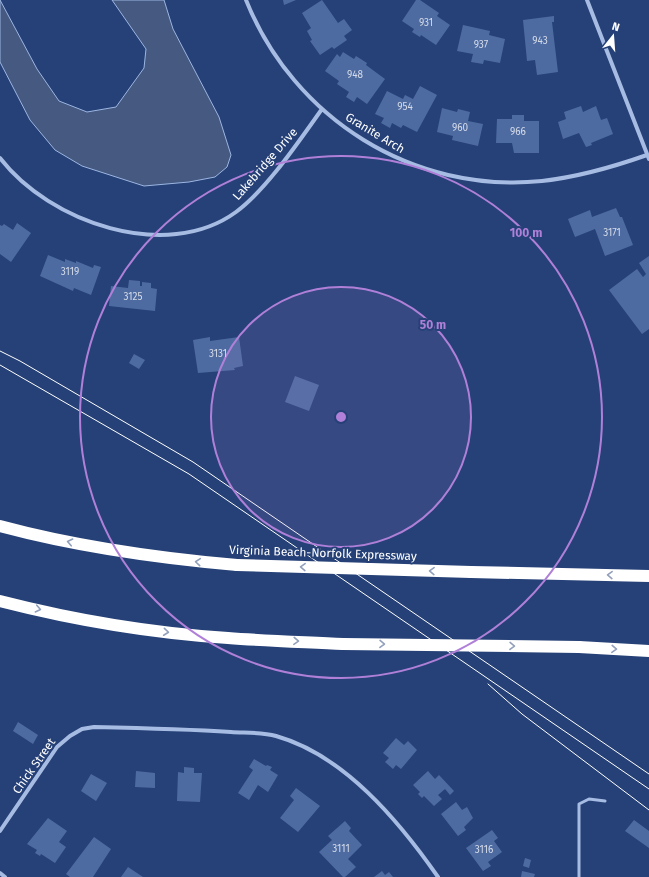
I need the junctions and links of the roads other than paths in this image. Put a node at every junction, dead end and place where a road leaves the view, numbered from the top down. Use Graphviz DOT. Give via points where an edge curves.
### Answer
graph roads {
  1 [pos="246,0"];
  2 [pos="587,0"];
  3 [pos="322,110"];
  4 [pos="648,157"];
  5 [pos="0,158"];
  6 [pos="0,526"];
  7 [pos="649,576"];
  8 [pos="0,601"];
  9 [pos="649,650"];
  10 [pos="605,801"];
  11 [pos="0,831"];
  12 [pos="0,873"];
  13 [pos="5,877"];
  14 [pos="438,877"];
  15 [pos="579,877"];
  1 -- 3 [label="street, Granite Arch" via="271,50 291,78"];
  2 -- 4 [label="street"];
  3 -- 4 [label="street, Granite Arch" via="372,146 404,162 461,177 504,182 541,181 583,174"];
  3 -- 5 [label="street, Lakebridge Drive" via="250,200 236,212 211,226 189,232 162,235 129,232 71,213 23,182"];
  7 -- 6 [label="highway, Virginia Beach-Norfolk Expressway, one-way, bridge" via="237,565 173,560 109,550"];
  8 -- 9 [label="highway, one-way, bridge" via="162,632 227,638 343,644"];
  10 -- 15 [label="lane" via="590,799 579,804"];
  11 -- 14 [label="street, Chick Street" via="57,747 82,729 167,729 274,735 294,742 323,758 358,784 387,811 412,840"];
  12 -- 13 [label="street"];
}
